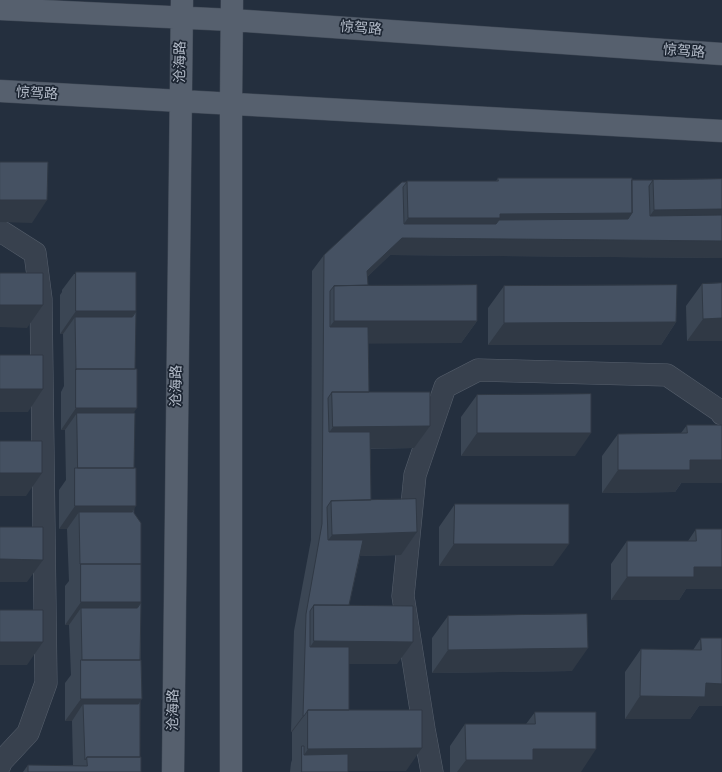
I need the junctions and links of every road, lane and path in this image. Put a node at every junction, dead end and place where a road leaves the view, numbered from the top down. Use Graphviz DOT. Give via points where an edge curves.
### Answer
graph roads {
  1 [pos="0,9"];
  2 [pos="181,9"];
  3 [pos="232,10"];
  4 [pos="722,54"];
  5 [pos="0,92"];
  6 [pos="180,102"];
  7 [pos="231,104"];
  8 [pos="722,130"];
  9 [pos="0,232"];
  10 [pos="722,414"];
  11 [pos="0,766"];
  12 [pos="173,772"];
  13 [pos="231,772"];
  14 [pos="432,772"];
  1 -- 2 [label="main road, 惊驾路"];
  2 -- 3 [label="main road, 惊驾路"];
  2 -- 6 [label="main road, 沧海路"];
  3 -- 4 [label="main road, 惊驾路"];
  3 -- 7 [label="main road"];
  5 -- 6 [label="main road, 惊驾路"];
  6 -- 7 [label="main road, 惊驾路"];
  6 -- 12 [label="main road, 沧海路"];
  7 -- 8 [label="main road, 惊驾路"];
  7 -- 13 [label="main road"];
  9 -- 11 [label="lane" via="35,253 41,299 46,683 28,733"];
  10 -- 14 [label="lane" via="667,375 478,370 445,387 415,475 403,596"];
}
